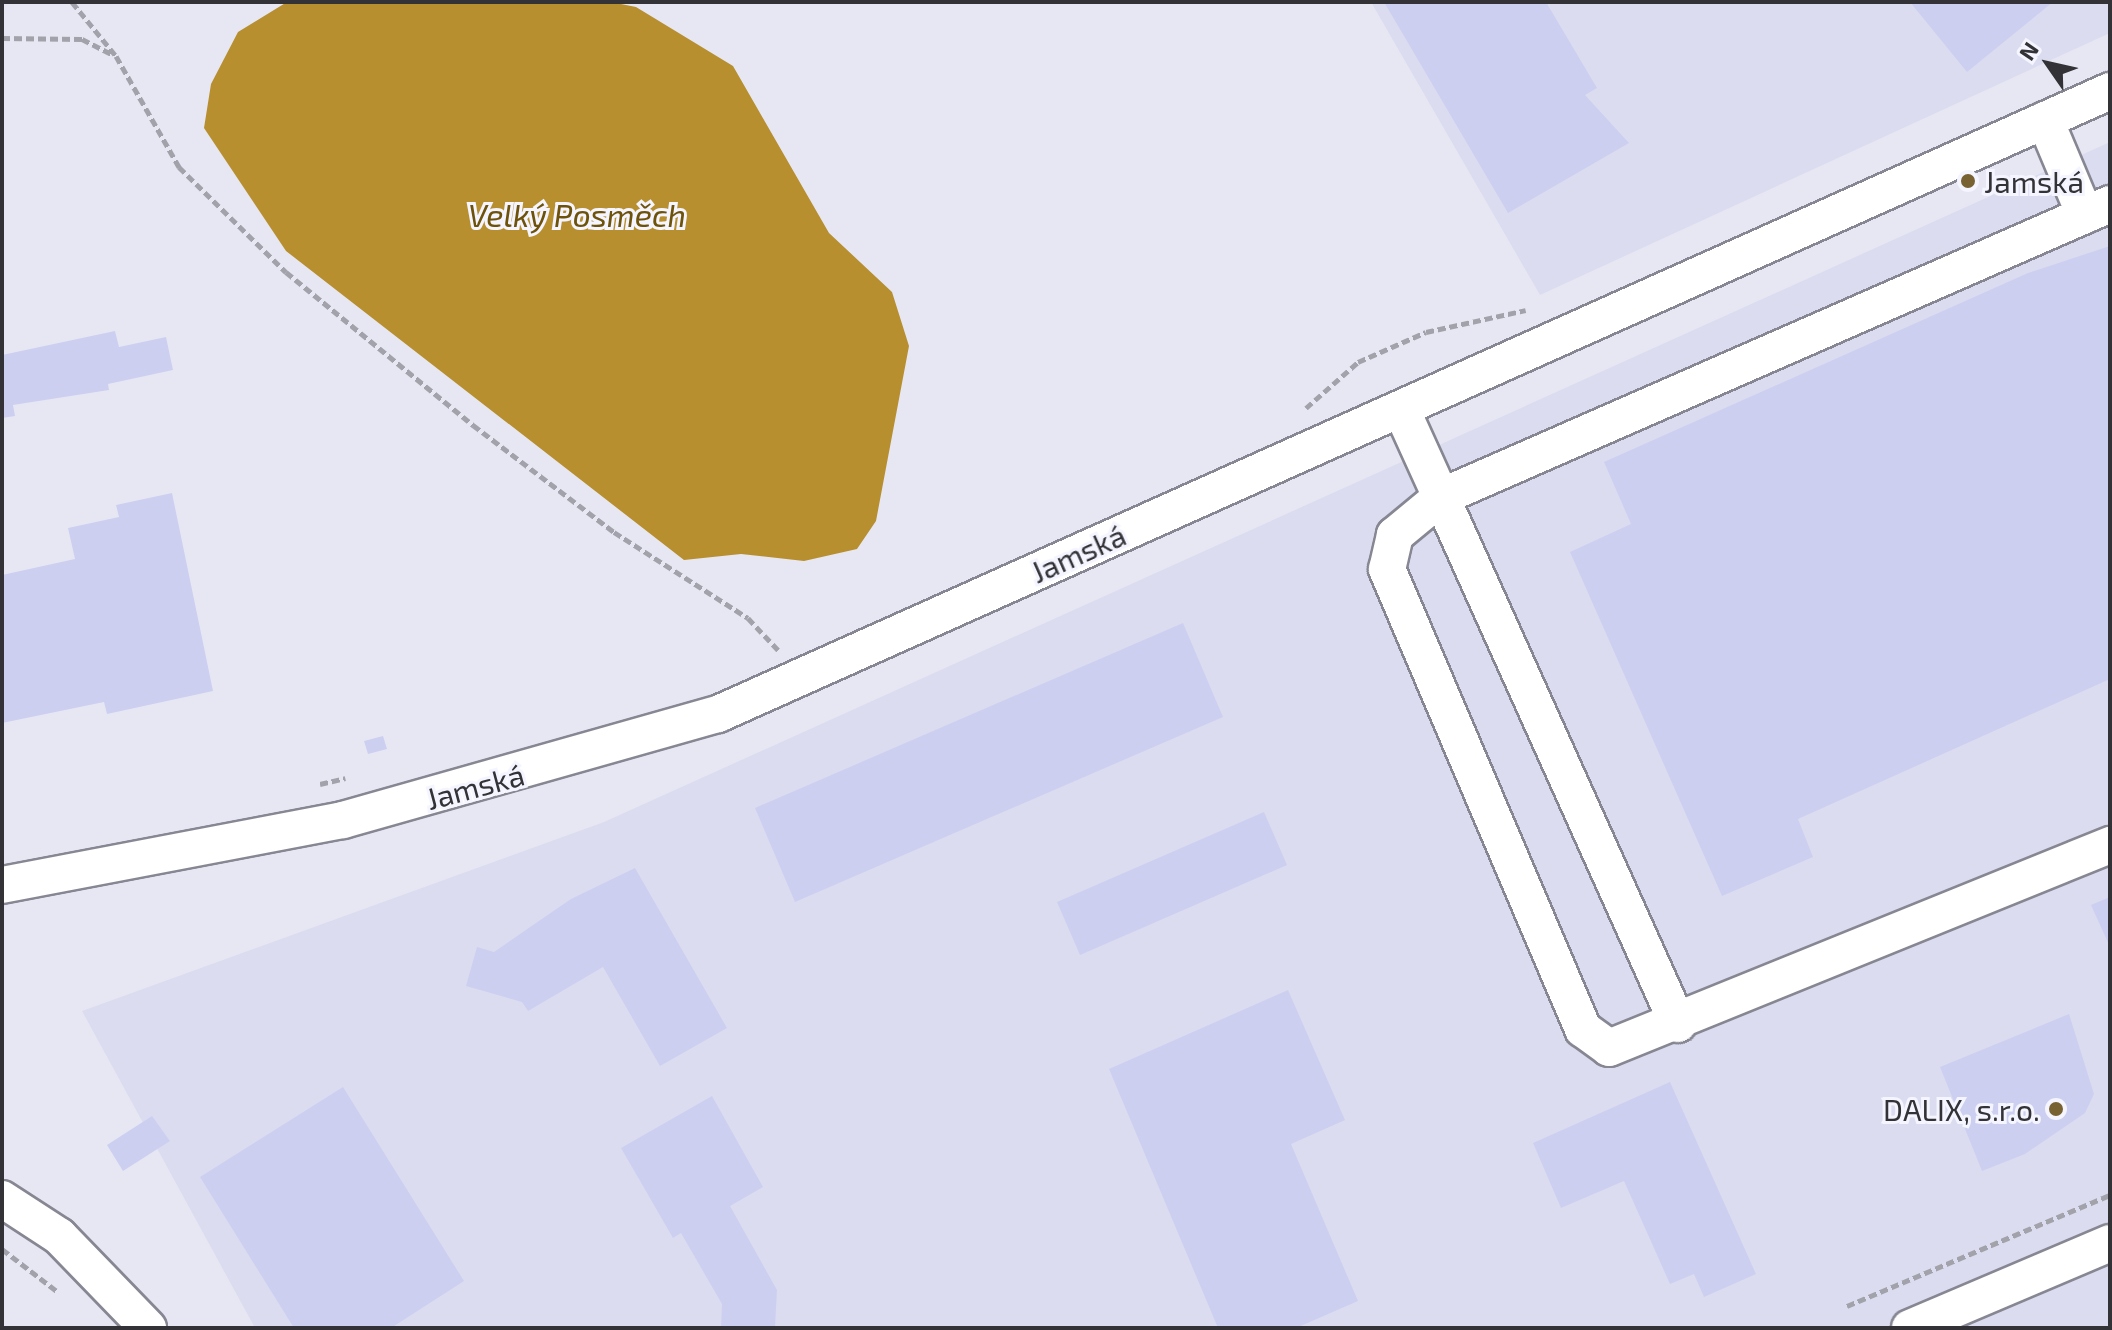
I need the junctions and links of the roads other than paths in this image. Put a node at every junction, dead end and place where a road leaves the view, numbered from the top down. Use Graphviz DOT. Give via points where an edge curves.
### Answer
graph roads {
  1 [pos="2110,91"];
  2 [pos="2045,120"];
  3 [pos="2097,210"];
  4 [pos="1402,411"];
  5 [pos="1441,497"];
  6 [pos="2110,845"];
  7 [pos="2,885"];
  8 [pos="1678,1024"];
  9 [pos="2,1199"];
  10 [pos="2110,1243"];
  11 [pos="148,1328"];
  12 [pos="1910,1328"];
  1 -- 2 [label="street, Jamská"];
  2 -- 3 [label="street"];
  2 -- 4 [label="street, Jamská"];
  3 -- 5 [label="street"];
  4 -- 5 [label="street"];
  4 -- 7 [label="street, Jamská" via="804,677 644,740 373,813"];
  5 -- 8 [label="street"];
  5 -- 8 [label="street" via="1395,535 1387,569 1583,1029 1609,1048"];
  6 -- 8 [label="street"];
  9 -- 11 [label="street" via="59,1236"];
  10 -- 12 [label="street"];
}
